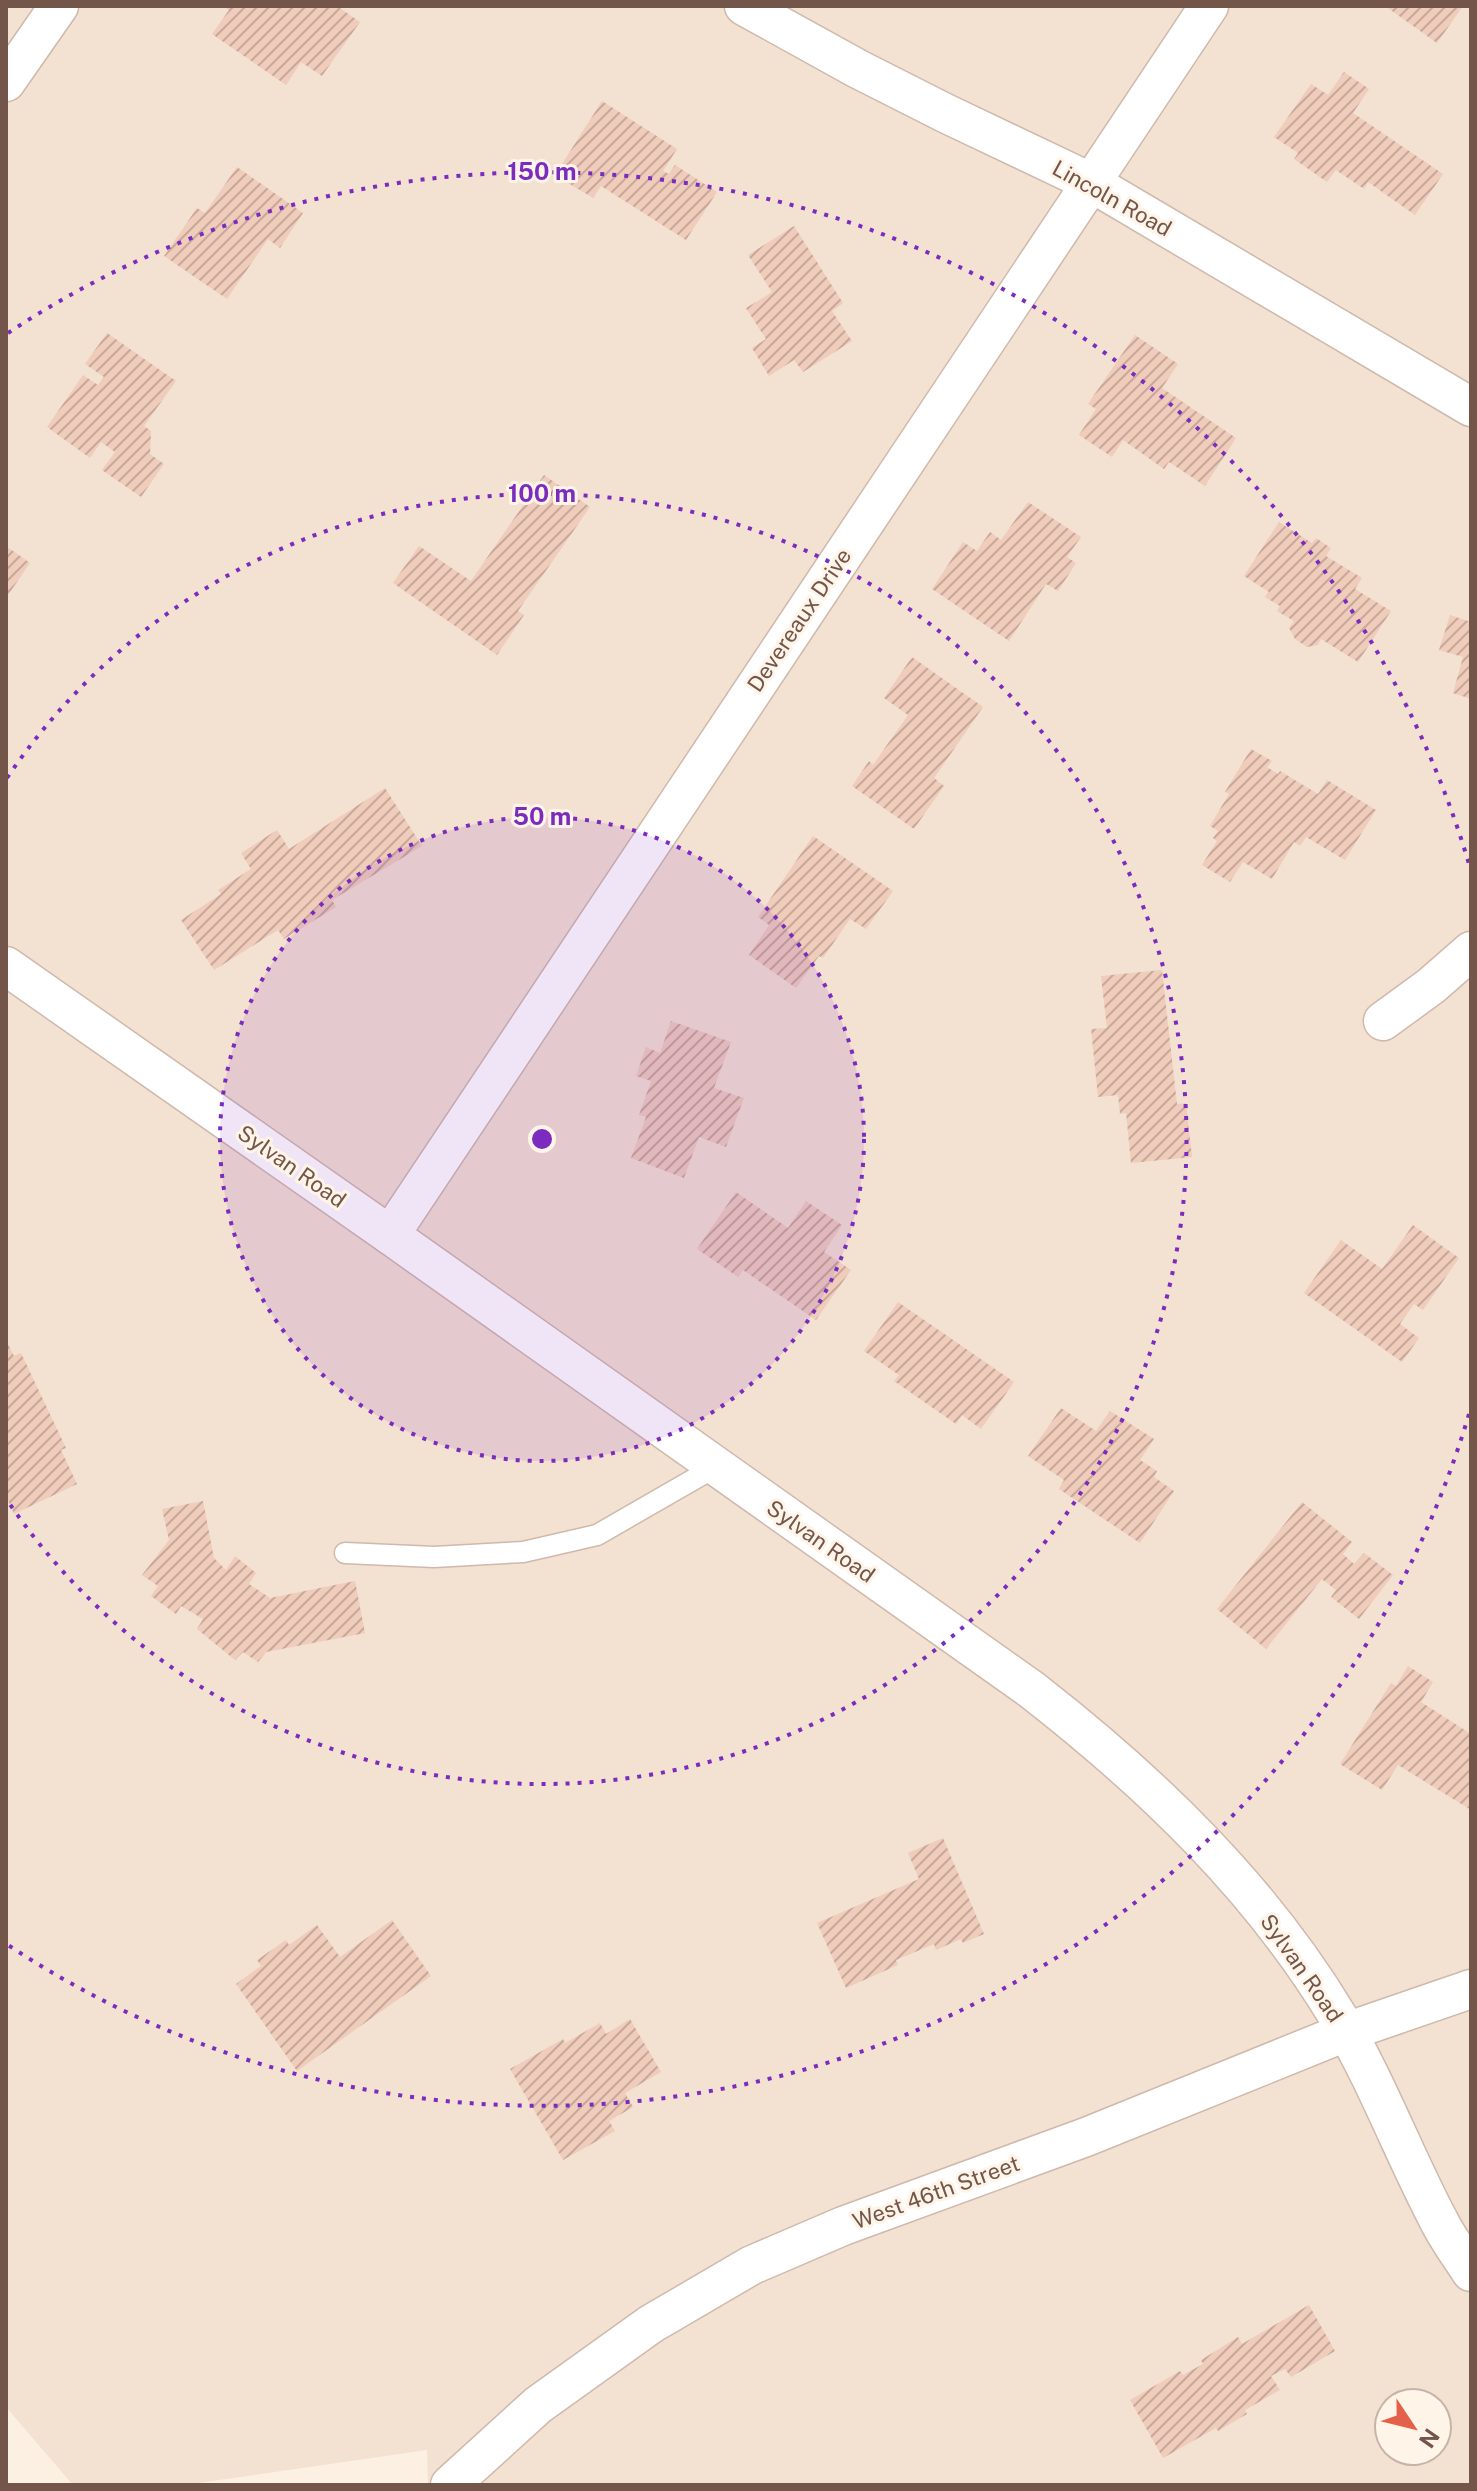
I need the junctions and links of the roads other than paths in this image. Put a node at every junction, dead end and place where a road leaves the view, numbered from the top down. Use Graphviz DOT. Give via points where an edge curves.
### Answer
graph roads {
  1 [pos="59,6"];
  2 [pos="744,6"];
  3 [pos="1209,6"];
  4 [pos="6,82"];
  5 [pos="1090,182"];
  6 [pos="1471,407"];
  7 [pos="1471,951"];
  8 [pos="6,966"];
  9 [pos="1383,1021"];
  10 [pos="390,1235"];
  11 [pos="717,1466"];
  12 [pos="345,1553"];
  13 [pos="1471,1989"];
  14 [pos="1346,2032"];
  15 [pos="1471,2272"];
  16 [pos="450,2485"];
  1 -- 4 [label="street"];
  2 -- 5 [label="street, Lincoln Road"];
  3 -- 5 [label="street, Devereaux Drive"];
  5 -- 6 [label="street, Lincoln Road"];
  5 -- 10 [label="street, Devereaux Drive"];
  7 -- 9 [label="street"];
  8 -- 10 [label="street, Sylvan Road"];
  10 -- 11 [label="street, Sylvan Road"];
  11 -- 12 [label="lane" via="597,1535 523,1552 434,1557"];
  11 -- 14 [label="street, Sylvan Road" via="1032,1690 1128,1768 1242,1885 1304,1964"];
  13 -- 14 [label="street, West 46th Street"];
  14 -- 15 [label="street, Sylvan Road" via="1440,2223"];
  14 -- 16 [label="street, West 46th Street" via="752,2265 651,2324 538,2405"];
}
